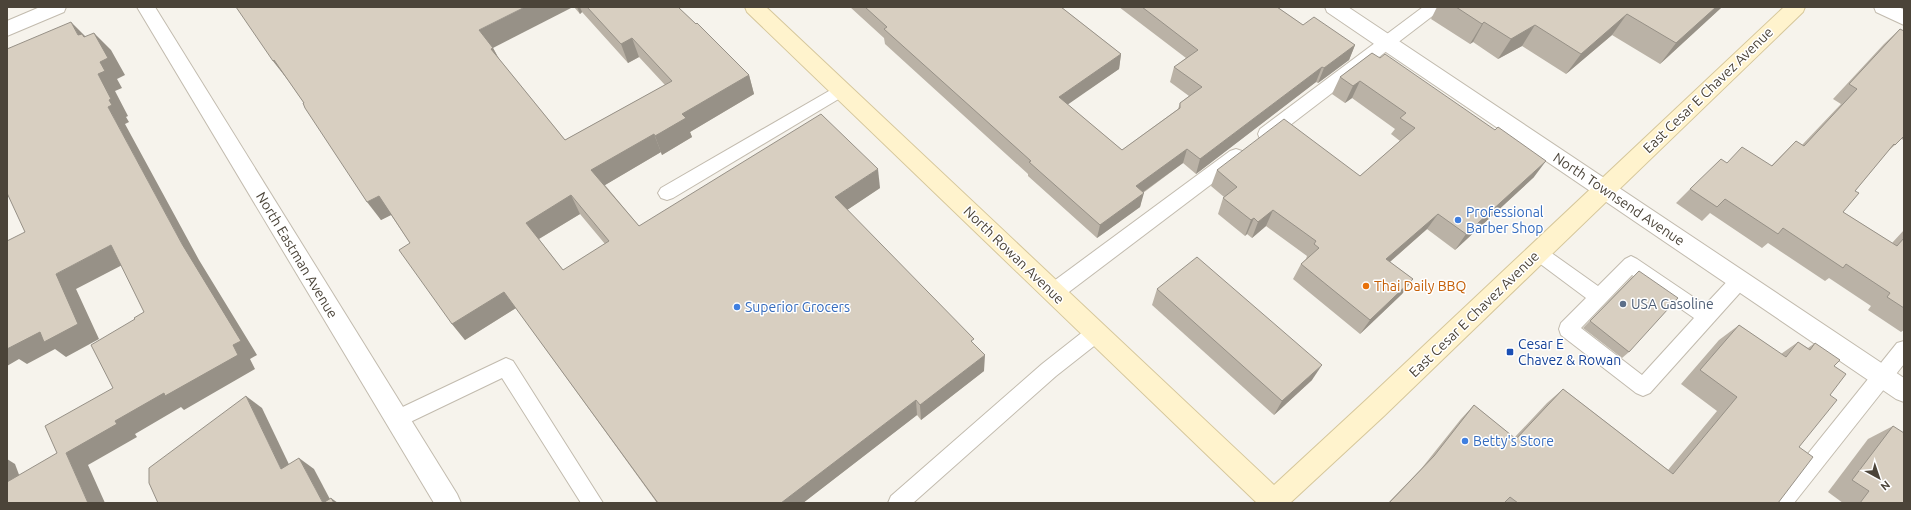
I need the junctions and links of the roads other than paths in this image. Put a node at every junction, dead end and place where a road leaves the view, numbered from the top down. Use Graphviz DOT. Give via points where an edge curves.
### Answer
graph roads {
  1 [pos="57,7"];
  2 [pos="146,7"];
  3 [pos="754,7"];
  4 [pos="1334,7"];
  5 [pos="1434,7"];
  6 [pos="1796,7"];
  7 [pos="1883,7"];
  8 [pos="1904,18"];
  9 [pos="7,29"];
  10 [pos="1387,43"];
  11 [pos="841,90"];
  12 [pos="1604,189"];
  13 [pos="667,193"];
  14 [pos="1537,252"];
  15 [pos="1740,280"];
  16 [pos="1054,292"];
  17 [pos="1599,297"];
  18 [pos="1706,316"];
  19 [pos="1096,333"];
  20 [pos="1904,349"];
  21 [pos="1882,376"];
  22 [pos="1904,391"];
  23 [pos="397,419"];
  24 [pos="448,503"];
  25 [pos="593,503"];
  26 [pos="898,503"];
  27 [pos="1274,503"];
  28 [pos="1781,503"];
  1 -- 9 [label="street"];
  2 -- 23 [label="street, North Eastman Avenue"];
  3 -- 11 [label="main road, North Rowan Avenue"];
  4 -- 10 [label="street, North Townsend Avenue"];
  5 -- 10 [label="lane"];
  6 -- 12 [label="main road, East Cesar E Chavez Avenue"];
  7 -- 8 [label="street"];
  10 -- 12 [label="street, North Townsend Avenue"];
  10 -- 16 [label="lane"];
  11 -- 13 [label="lane"];
  11 -- 16 [label="main road, North Rowan Avenue"];
  12 -- 14 [label="main road, East Cesar E Chavez Avenue"];
  12 -- 15 [label="street, North Townsend Avenue"];
  14 -- 17 [label="lane"];
  14 -- 27 [label="main road, East Cesar E Chavez Avenue"];
  15 -- 18 [label="lane"];
  15 -- 21 [label="street, North Townsend Avenue"];
  16 -- 19 [label="main road, North Rowan Avenue"];
  17 -- 18 [label="lane" via="1631,264"];
  17 -- 18 [label="lane" via="1568,329 1644,387"];
  19 -- 26 [label="lane" via="1049,370"];
  19 -- 27 [label="main road, North Rowan Avenue"];
  20 -- 21 [label="lane"];
  21 -- 22 [label="street, North Townsend Avenue"];
  21 -- 28 [label="lane"];
  23 -- 24 [label="street, North Eastman Avenue"];
  23 -- 25 [label="lane" via="506,367"];
}
